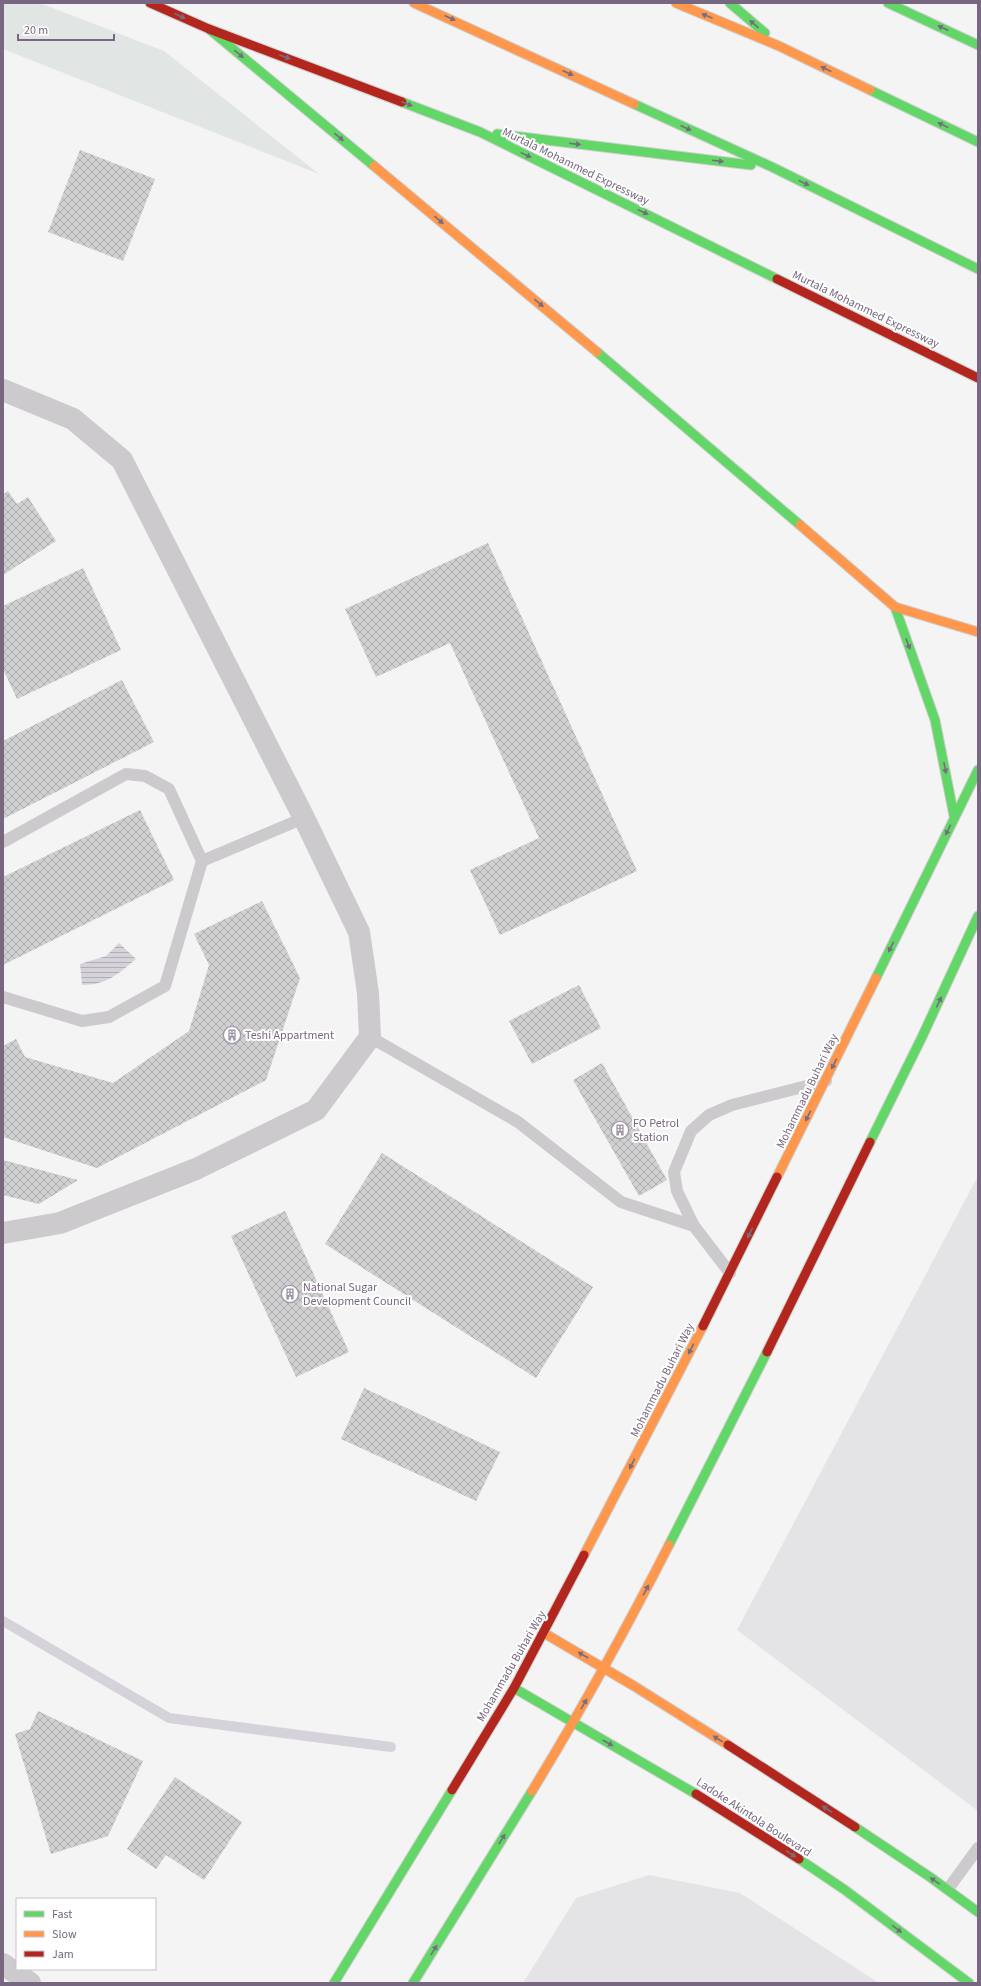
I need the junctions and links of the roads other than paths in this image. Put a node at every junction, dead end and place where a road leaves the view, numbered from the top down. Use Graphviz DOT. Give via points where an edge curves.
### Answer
graph roads {
  1 [pos="150,3"];
  2 [pos="414,3"];
  3 [pos="676,3"];
  4 [pos="730,3"];
  5 [pos="888,3"];
  6 [pos="209,29"];
  7 [pos="978,45"];
  8 [pos="779,46"];
  9 [pos="480,132"];
  10 [pos="978,142"];
  11 [pos="772,167"];
  12 [pos="978,269"];
  13 [pos="978,378"];
  14 [pos="3,390"];
  15 [pos="894,607"];
  16 [pos="978,632"];
  17 [pos="978,770"];
  18 [pos="954,816"];
  19 [pos="304,818"];
  20 [pos="3,842"];
  21 [pos="202,861"];
  22 [pos="978,916"];
  23 [pos="3,997"];
  24 [pos="370,1037"];
  25 [pos="826,1082"];
  26 [pos="694,1226"];
  27 [pos="3,1233"];
  28 [pos="730,1273"];
  29 [pos="544,1633"];
  30 [pos="605,1668"];
  31 [pos="514,1688"];
  32 [pos="574,1723"];
  33 [pos="978,1848"];
  34 [pos="948,1889"];
  35 [pos="978,1912"];
  36 [pos="3,1964"];
  37 [pos="28,1982"];
  38 [pos="334,1983"];
  39 [pos="413,1983"];
  40 [pos="969,1983"];
  1 -- 6 [label="main road, Murtala Mohammed Expressway, one-way"];
  2 -- 11 [label="main road, one-way"];
  8 -- 3 [label="main road, one-way"];
  8 -- 4 [label="main road, one-way"];
  7 -- 5 [label="main road, one-way"];
  6 -- 9 [label="main road, Murtala Mohammed Expressway, one-way"];
  6 -- 15 [label="main road, one-way" via="571,330"];
  10 -- 8 [label="main road, one-way"];
  9 -- 11 [label="main road, one-way"];
  9 -- 13 [label="main road, Murtala Mohammed Expressway, one-way"];
  11 -- 12 [label="main road, one-way"];
  14 -- 19 [label="street" via="73,419 122,460"];
  15 -- 16 [label="main road"];
  15 -- 18 [label="main road, one-way" via="935,720"];
  17 -- 18 [label="main road, Mohammadu Buhari Way"];
  18 -- 25 [label="main road, Mohammadu Buhari Way, one-way"];
  19 -- 21 [label="lane"];
  19 -- 24 [label="street" via="359,932 368,993"];
  20 -- 21 [label="lane" via="126,774 145,776 169,789"];
  21 -- 23 [label="lane" via="165,986 109,1017 82,1021"];
  30 -- 22 [label="main road, one-way" via="727,1434 922,1037"];
  24 -- 26 [label="lane" via="518,1122 621,1202"];
  24 -- 27 [label="street" via="316,1110 196,1169 60,1223"];
  25 -- 26 [label="lane" via="732,1106 709,1115 691,1131 674,1172 677,1191"];
  25 -- 28 [label="main road, Mohammadu Buhari Way, one-way"];
  26 -- 28 [label="lane"];
  28 -- 29 [label="main road, Mohammadu Buhari Way, one-way"];
  30 -- 29 [label="main road, one-way"];
  29 -- 31 [label="main road, Mohammadu Buhari Way"];
  32 -- 30 [label="main road, one-way"];
  34 -- 30 [label="main road, one-way" via="873,1838"];
  31 -- 32 [label="main road, Ladoke Akintola Boulevard"];
  31 -- 38 [label="main road, Mohammadu Buhari Way"];
  39 -- 32 [label="main road, one-way"];
  32 -- 40 [label="main road, Ladoke Akintola Boulevard, one-way" via="716,1805 845,1890"];
  33 -- 34 [label="lane"];
  34 -- 35 [label="main road"];
  36 -- 37 [label="street"];
}
